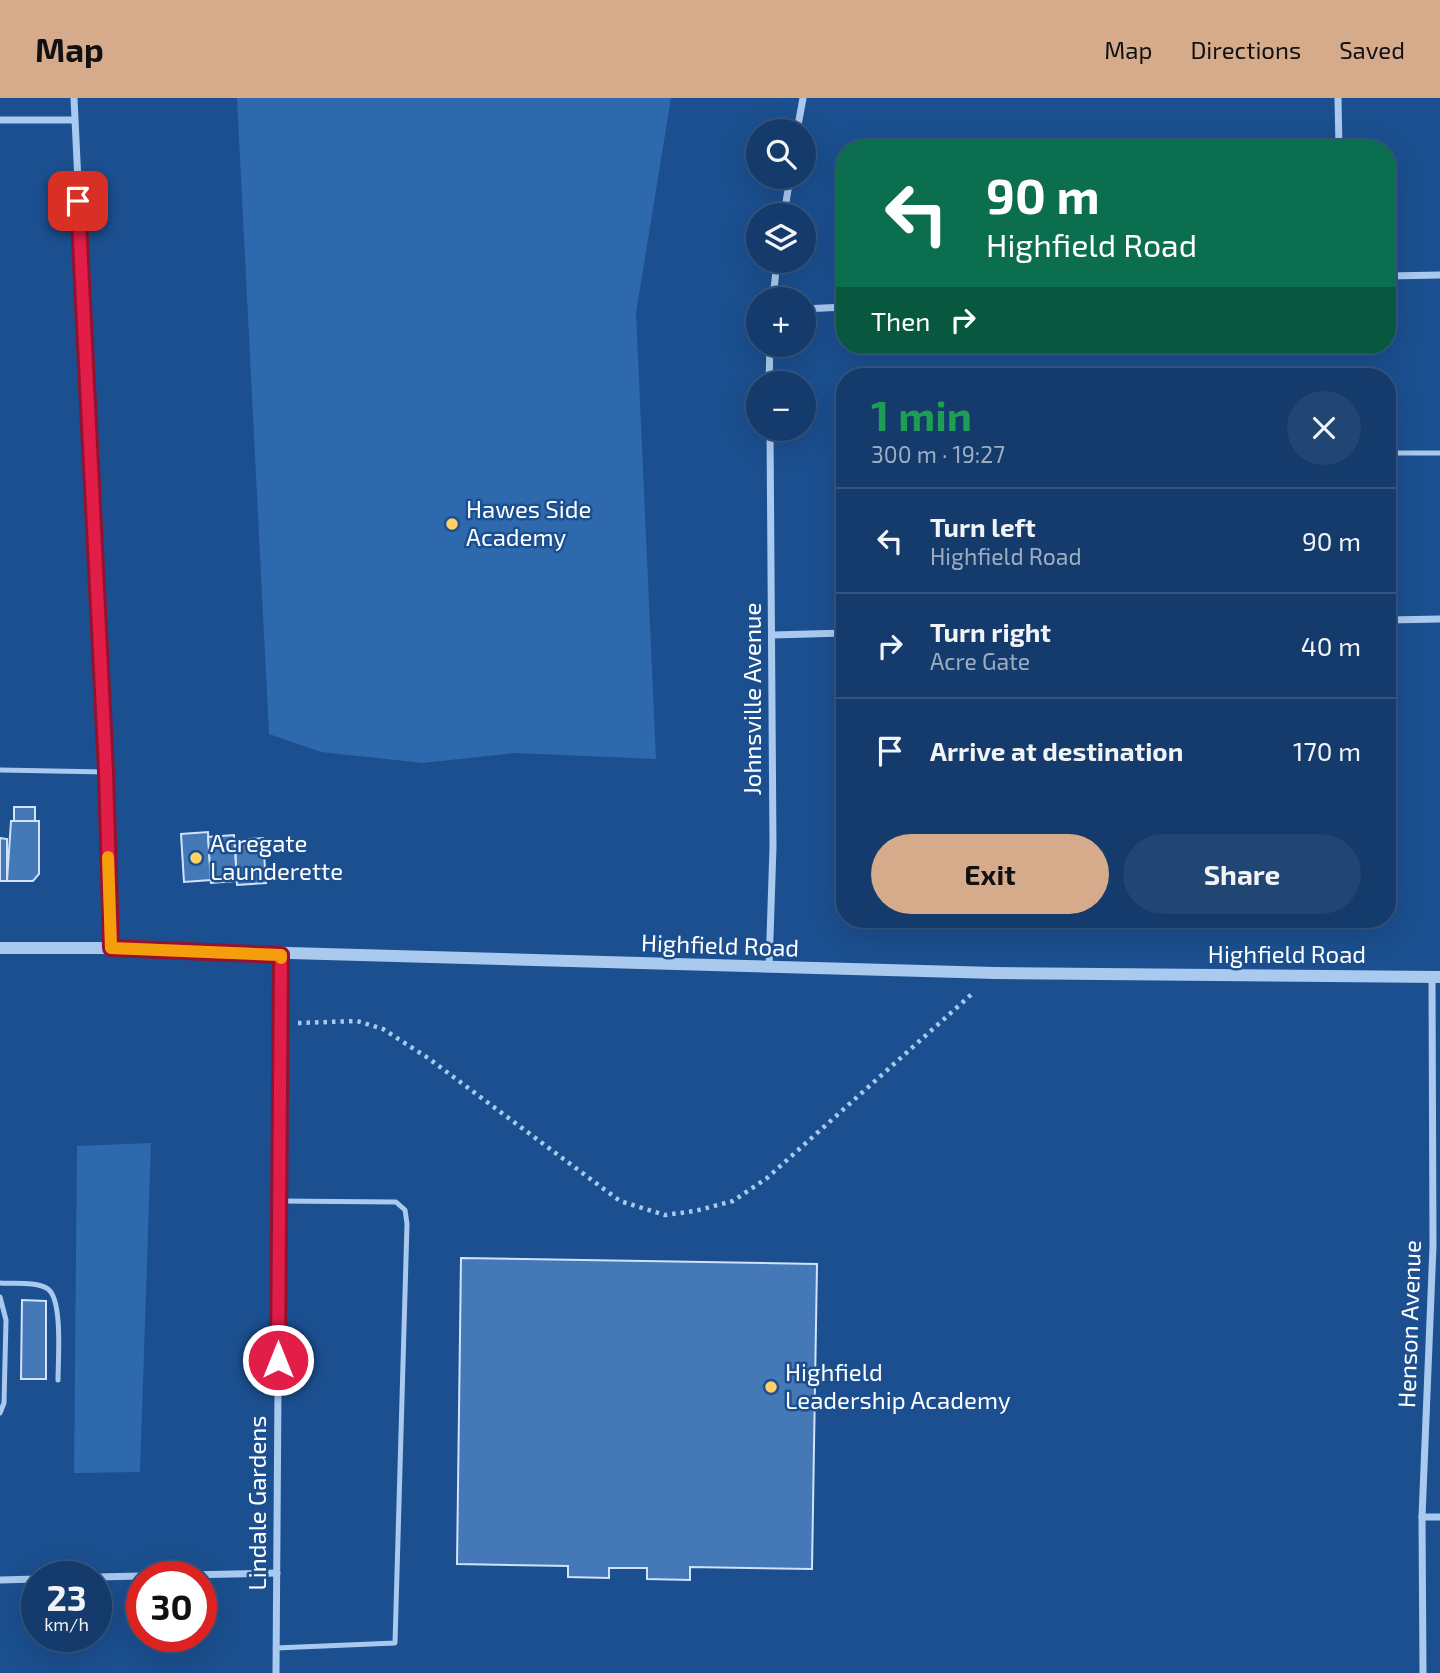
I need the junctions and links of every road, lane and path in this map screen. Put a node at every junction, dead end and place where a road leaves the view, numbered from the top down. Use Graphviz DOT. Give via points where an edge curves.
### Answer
graph roads {
  1 [pos="74,98"];
  2 [pos="803,98"];
  3 [pos="1338,98"];
  4 [pos="799,119"];
  5 [pos="0,120"];
  6 [pos="74,120"];
  7 [pos="1339,140"];
  8 [pos="1440,275"];
  9 [pos="1396,276"];
  10 [pos="836,307"];
  11 [pos="816,308"];
  12 [pos="770,441"];
  13 [pos="1396,453"];
  14 [pos="1440,453"];
  15 [pos="1440,619"];
  16 [pos="1396,620"];
  17 [pos="836,633"];
  18 [pos="772,635"];
  19 [pos="0,770"];
  20 [pos="106,772"];
  21 [pos="0,948"];
  22 [pos="111,948"];
  23 [pos="281,955"];
  24 [pos="769,968"];
  25 [pos="995,973"];
  26 [pos="1436,977"];
  27 [pos="283,1024"];
  28 [pos="278,1201"];
  29 [pos="0,1283"];
  30 [pos="0,1297"];
  31 [pos="58,1380"];
  32 [pos="0,1413"];
  33 [pos="1422,1517"];
  34 [pos="1440,1517"];
  35 [pos="277,1573"];
  36 [pos="112,1577"];
  37 [pos="21,1579"];
  38 [pos="0,1580"];
  39 [pos="276,1648"];
  40 [pos="276,1673"];
  41 [pos="1423,1673"];
  1 -- 6 [label="street"];
  2 -- 4 [label="street"];
  3 -- 7 [label="street"];
  5 -- 6 [label="street"];
  6 -- 20 [label="street"];
  8 -- 9 [label="street"];
  10 -- 11 [label="street"];
  12 -- 18 [label="street, Johnsville Avenue"];
  13 -- 14 [label="lane"];
  15 -- 16 [label="street"];
  17 -- 18 [label="street"];
  18 -- 24 [label="street, Johnsville Avenue"];
  19 -- 20 [label="lane"];
  20 -- 22 [label="street"];
  21 -- 22 [label="street, Highfield Road"];
  22 -- 23 [label="street, Highfield Road"];
  23 -- 24 [label="street, Highfield Road"];
  23 -- 27 [label="street, Lindale Gardens"];
  24 -- 25 [label="street, Highfield Road"];
  25 -- 26 [label="street, Highfield Road"];
  25 -- 27 [label="path" via="767,1178 733,1201 665,1215 620,1201 429,1058 383,1030 357,1021"];
  26 -- 33 [label="street, Henson Avenue" via="1433,1246"];
  27 -- 28 [label="street, Lindale Gardens"];
  28 -- 35 [label="street, Lindale Gardens"];
  28 -- 39 [label="lane" via="396,1202 405,1210 407,1224 395,1643"];
  29 -- 31 [label="lane" via="36,1285 48,1289 57,1301"];
  30 -- 32 [label="lane" via="6,1320 5,1404"];
  33 -- 34 [label="street"];
  33 -- 41 [label="street, Henson Avenue"];
  35 -- 36 [label="street"];
  35 -- 39 [label="street, Lindale Gardens"];
  37 -- 38 [label="street"];
  39 -- 40 [label="street, Lindale Gardens"];
}
